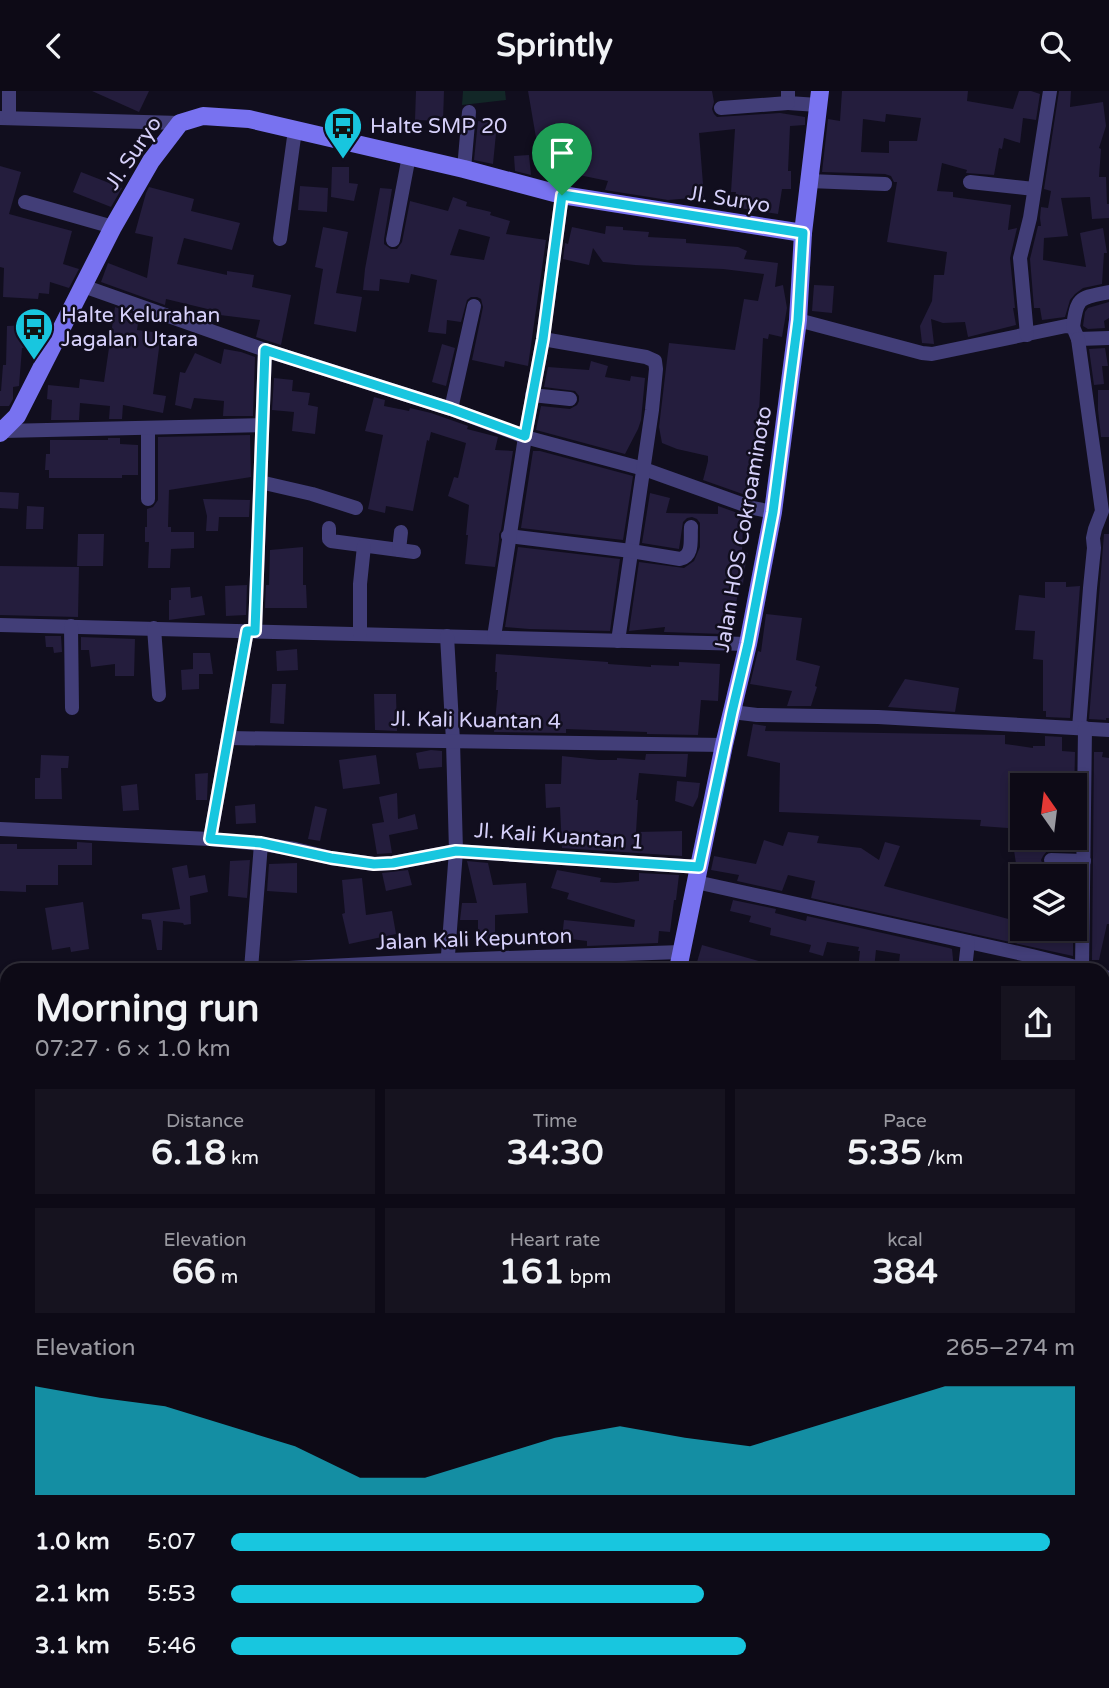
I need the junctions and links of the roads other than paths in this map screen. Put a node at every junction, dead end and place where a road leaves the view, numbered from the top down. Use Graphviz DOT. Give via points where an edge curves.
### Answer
graph roads {
  1 [pos="9,91"];
  2 [pos="1050,91"];
  3 [pos="788,97"];
  4 [pos="819,98"];
  5 [pos="721,108"];
  6 [pos="469,112"];
  7 [pos="4,118"];
  8 [pos="180,123"];
  9 [pos="295,130"];
  10 [pos="409,156"];
  11 [pos="464,169"];
  12 [pos="809,181"];
  13 [pos="970,182"];
  14 [pos="885,184"];
  15 [pos="1034,189"];
  16 [pos="562,195"];
  17 [pos="25,202"];
  18 [pos="113,227"];
  19 [pos="803,233"];
  20 [pos="280,239"];
  21 [pos="393,240"];
  22 [pos="83,286"];
  23 [pos="1109,292"];
  24 [pos="474,306"];
  25 [pos="798,320"];
  26 [pos="1076,333"];
  27 [pos="1027,335"];
  28 [pos="1109,338"];
  29 [pos="543,339"];
  30 [pos="265,350"];
  31 [pos="532,395"];
  32 [pos="570,399"];
  33 [pos="451,409"];
  34 [pos="262,425"];
  35 [pos="148,428"];
  36 [pos="2,432"];
  37 [pos="525,436"];
  38 [pos="644,469"];
  39 [pos="260,482"];
  40 [pos="148,499"];
  41 [pos="356,508"];
  42 [pos="773,512"];
  43 [pos="691,527"];
  44 [pos="330,528"];
  45 [pos="401,532"];
  46 [pos="508,536"];
  47 [pos="364,546"];
  48 [pos="631,551"];
  49 [pos="0,625"];
  50 [pos="71,626"];
  51 [pos="153,628"];
  52 [pos="251,631"];
  53 [pos="359,633"];
  54 [pos="447,636"];
  55 [pos="494,637"];
  56 [pos="618,641"];
  57 [pos="748,644"];
  58 [pos="159,695"];
  59 [pos="72,708"];
  60 [pos="732,712"];
  61 [pos="1082,728"];
  62 [pos="1109,730"];
  63 [pos="228,738"];
  64 [pos="453,741"];
  65 [pos="724,745"];
  66 [pos="0,829"];
  67 [pos="210,839"];
  68 [pos="261,843"];
  69 [pos="456,851"];
  70 [pos="1051,860"];
  71 [pos="1084,861"];
  72 [pos="698,875"];
  73 [pos="968,942"];
  74 [pos="680,961"];
  75 [pos="251,963"];
  76 [pos="447,963"];
  77 [pos="564,963"];
  78 [pos="966,963"];
  79 [pos="1057,963"];
  80 [pos="1083,963"];
  1 -- 7 [label="street"];
  2 -- 15 [label="street"];
  3 -- 4 [label="street"];
  3 -- 5 [label="street"];
  4 -- 12 [label="main road, Jalan HOS Cokroaminoto"];
  6 -- 11 [label="street"];
  7 -- 8 [label="street"];
  8 -- 9 [label="main road, Jl. Suryo" via="203,116 249,118"];
  8 -- 18 [label="main road, Jl. Suryo" via="150,161"];
  9 -- 10 [label="main road, Jl. Suryo"];
  9 -- 20 [label="street"];
  10 -- 11 [label="main road, Jl. Suryo"];
  10 -- 21 [label="street"];
  11 -- 16 [label="main road, Jl. Suryo"];
  12 -- 14 [label="street"];
  12 -- 19 [label="main road, Jalan HOS Cokroaminoto"];
  13 -- 15 [label="street"];
  15 -- 27 [label="street" via="1020,258"];
  16 -- 19 [label="main road, Jl. Suryo"];
  16 -- 29 [label="street"];
  17 -- 18 [label="street"];
  18 -- 22 [label="main road, Jl. Suryo"];
  19 -- 25 [label="main road, Jalan HOS Cokroaminoto"];
  22 -- 30 [label="street"];
  22 -- 36 [label="main road, Jl. Suryo" via="17,416"];
  23 -- 26 [label="street" via="1083,297 1075,313"];
  24 -- 33 [label="street"];
  25 -- 27 [label="street" via="932,354"];
  25 -- 42 [label="main road, Jalan HOS Cokroaminoto"];
  26 -- 27 [label="street" via="1066,326"];
  26 -- 28 [label="street"];
  26 -- 61 [label="street" via="1102,511 1093,538"];
  29 -- 31 [label="street"];
  29 -- 38 [label="street" via="654,361"];
  30 -- 33 [label="street"];
  30 -- 34 [label="street"];
  31 -- 32 [label="street"];
  31 -- 37 [label="street"];
  33 -- 37 [label="street"];
  34 -- 35 [label="street"];
  34 -- 39 [label="street"];
  35 -- 36 [label="street"];
  35 -- 40 [label="street"];
  37 -- 38 [label="street"];
  37 -- 46 [label="street"];
  38 -- 42 [label="street"];
  38 -- 48 [label="street"];
  39 -- 41 [label="street"];
  39 -- 52 [label="street"];
  42 -- 57 [label="main road, Jalan HOS Cokroaminoto"];
  43 -- 48 [label="street" via="686,558"];
  44 -- 47 [label="street" via="331,541"];
  45 -- 47 [label="street" via="406,551"];
  46 -- 48 [label="street"];
  46 -- 55 [label="street"];
  47 -- 53 [label="street"];
  48 -- 56 [label="street"];
  49 -- 50 [label="street"];
  50 -- 51 [label="street"];
  50 -- 59 [label="street"];
  51 -- 52 [label="street"];
  51 -- 58 [label="street"];
  52 -- 53 [label="street"];
  52 -- 63 [label="street"];
  53 -- 54 [label="street"];
  54 -- 55 [label="street"];
  54 -- 64 [label="street"];
  55 -- 56 [label="street"];
  56 -- 57 [label="street"];
  57 -- 60 [label="main road, Jalan HOS Cokroaminoto"];
  60 -- 61 [label="street"];
  60 -- 65 [label="main road, Jalan HOS Cokroaminoto"];
  61 -- 62 [label="street"];
  61 -- 71 [label="street"];
  63 -- 64 [label="street, Jl. Kali Kuantan 4"];
  63 -- 67 [label="street"];
  64 -- 65 [label="street, Jl. Kali Kuantan 4"];
  64 -- 69 [label="street"];
  65 -- 72 [label="main road, Jalan HOS Cokroaminoto"];
  66 -- 67 [label="street, Jl. Kali Kuantan 1"];
  67 -- 68 [label="street, Jl. Kali Kuantan 1"];
  68 -- 69 [label="street, Jl. Kali Kuantan 1" via="374,864"];
  68 -- 75 [label="street"];
  69 -- 72 [label="street, Jl. Kali Kuantan 1"];
  69 -- 76 [label="street"];
  70 -- 71 [label="street"];
  71 -- 80 [label="street"];
  72 -- 73 [label="street, Jl. Kali Kuantan 1"];
  72 -- 74 [label="main road, Jalan HOS Cokroaminoto"];
  73 -- 78 [label="street"];
  73 -- 79 [label="street, Jl. Kali Kuantan 1"];
  74 -- 77 [label="street, Jalan Kali Kepunton"];
}
